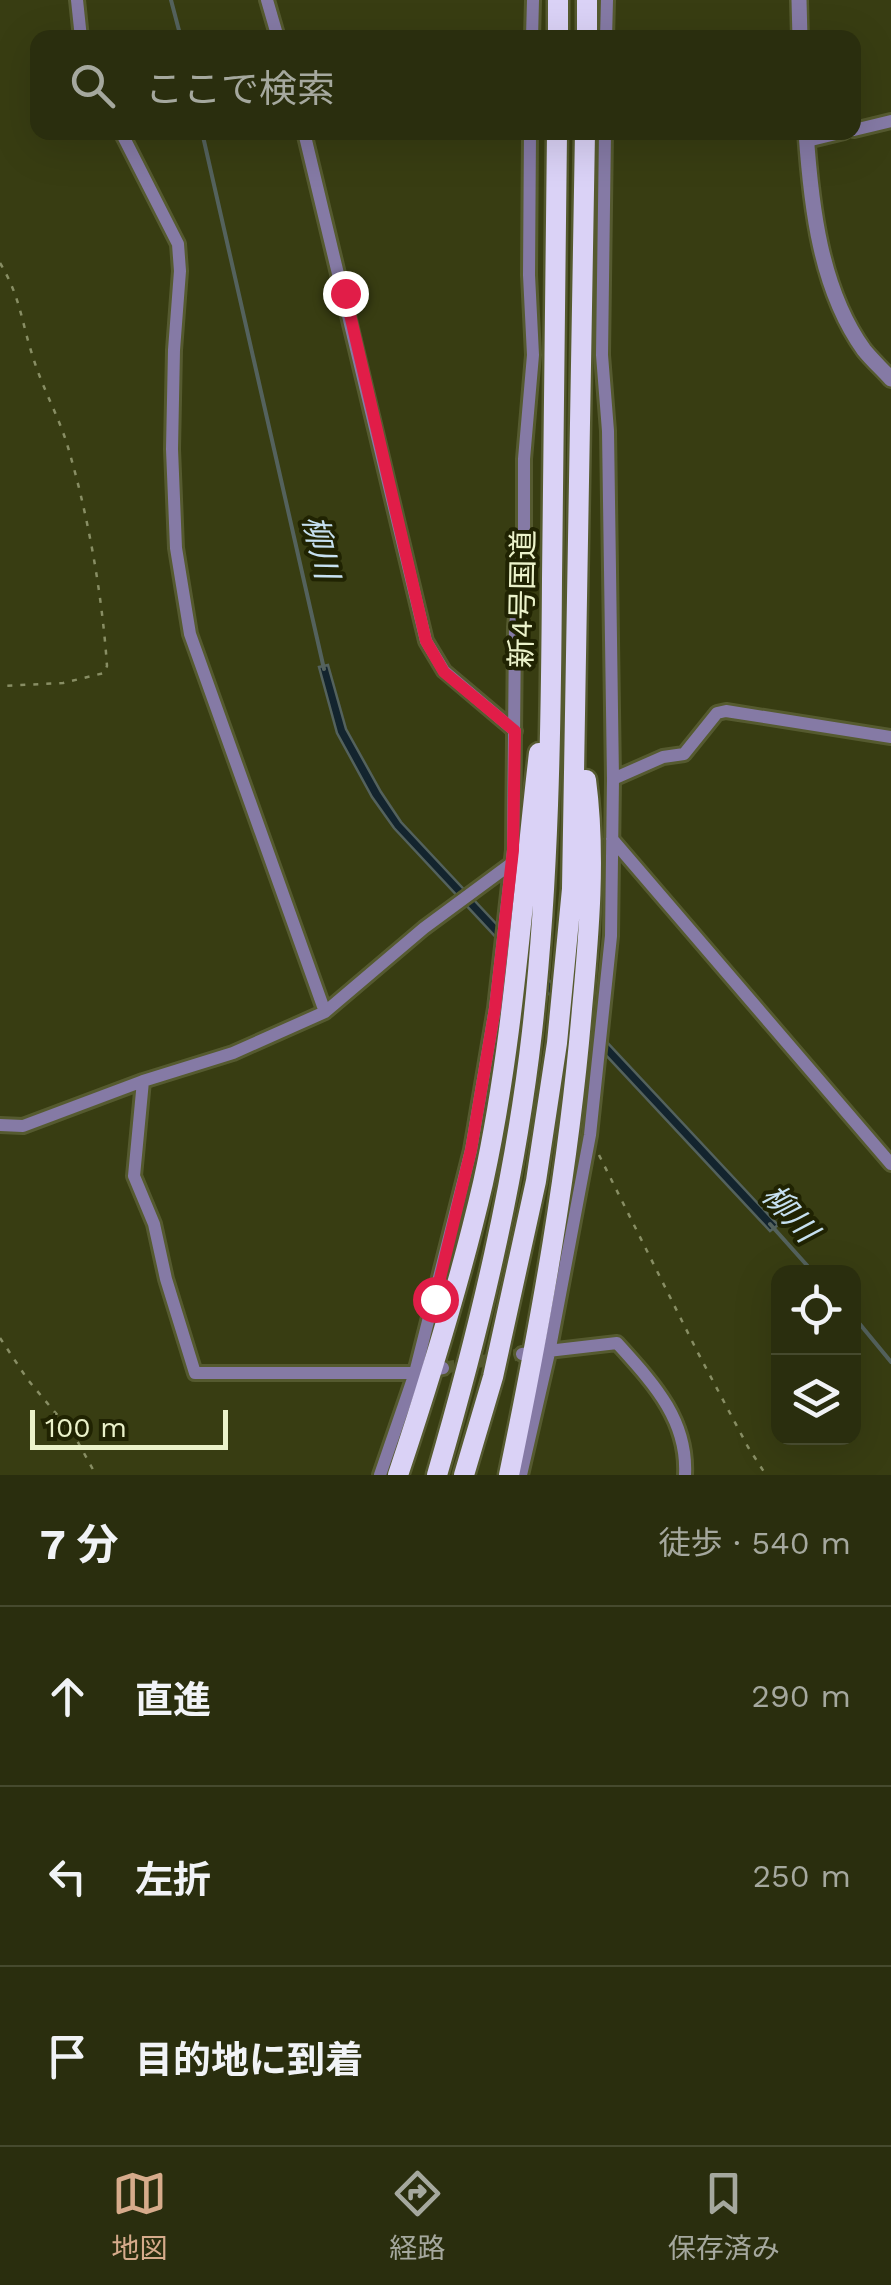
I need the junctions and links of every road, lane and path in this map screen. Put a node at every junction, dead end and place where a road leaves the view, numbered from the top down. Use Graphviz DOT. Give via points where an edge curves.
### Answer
graph roads {
  1 [pos="78,0"];
  2 [pos="267,0"];
  3 [pos="533,0"];
  4 [pos="558,0"];
  5 [pos="587,0"];
  6 [pos="607,0"];
  7 [pos="798,0"];
  8 [pos="80,30"];
  9 [pos="276,30"];
  10 [pos="532,30"];
  11 [pos="558,30"];
  12 [pos="586,30"];
  13 [pos="606,30"];
  14 [pos="800,30"];
  15 [pos="891,122"];
  16 [pos="861,128"];
  17 [pos="125,140"];
  18 [pos="306,140"];
  19 [pos="530,140"];
  20 [pos="557,140"];
  21 [pos="585,140"];
  22 [pos="605,140"];
  23 [pos="806,140"];
  24 [pos="0,263"];
  25 [pos="891,378"];
  26 [pos="552,642"];
  27 [pos="0,686"];
  28 [pos="578,719"];
  29 [pos="515,731"];
  30 [pos="891,738"];
  31 [pos="613,779"];
  32 [pos="612,839"];
  33 [pos="512,863"];
  34 [pos="325,1012"];
  35 [pos="143,1081"];
  36 [pos="0,1125"];
  37 [pos="590,1135"];
  38 [pos="891,1164"];
  39 [pos="0,1338"];
  40 [pos="535,1354"];
  41 [pos="431,1371"];
  42 [pos="96,1475"];
  43 [pos="380,1475"];
  44 [pos="398,1475"];
  45 [pos="437,1475"];
  46 [pos="464,1475"];
  47 [pos="509,1475"];
  48 [pos="521,1475"];
  49 [pos="685,1475"];
  50 [pos="766,1475"];
  1 -- 8 [label="street"];
  2 -- 9 [label="street"];
  3 -- 10 [label="street"];
  4 -- 11 [label="highway"];
  5 -- 12 [label="highway"];
  6 -- 13 [label="street"];
  7 -- 14 [label="street"];
  15 -- 16 [label="street"];
  17 -- 34 [label="street" via="178,244 172,449 176,548 190,634"];
  18 -- 29 [label="street" via="426,641 444,672"];
  19 -- 29 [label="street" via="533,355"];
  20 -- 26 [label="highway, 新4号国道"];
  21 -- 28 [label="highway, 新4号国道"];
  22 -- 31 [label="street" via="602,356"];
  23 -- 25 [label="street" via="821,249 864,350"];
  24 -- 27 [label="path" via="67,442 107,666 104,674 63,682"];
  26 -- 41 [label="highway" via="508,1034 483,1181"];
  26 -- 45 [label="highway, 新4号国道" via="549,829 532,1035 484,1304"];
  28 -- 40 [label="highway" via="590,815 587,957 570,1131"];
  28 -- 46 [label="highway, 新4号国道" via="558,1044 508,1312"];
  29 -- 33 [label="street"];
  30 -- 31 [label="street" via="726,711 717,713 684,754"];
  31 -- 32 [label="street"];
  32 -- 37 [label="street" via="611,936"];
  32 -- 38 [label="street"];
  33 -- 34 [label="street"];
  33 -- 41 [label="street" via="495,1008"];
  34 -- 35 [label="street" via="233,1053"];
  35 -- 36 [label="street" via="23,1126"];
  35 -- 41 [label="street" via="134,1176 195,1372"];
  37 -- 40 [label="street"];
  37 -- 50 [label="path"];
  39 -- 42 [label="path"];
  40 -- 47 [label="highway"];
  40 -- 48 [label="street"];
  40 -- 49 [label="street" via="617,1343 661,1392 686,1450"];
  41 -- 43 [label="street"];
  41 -- 44 [label="highway"];
}
